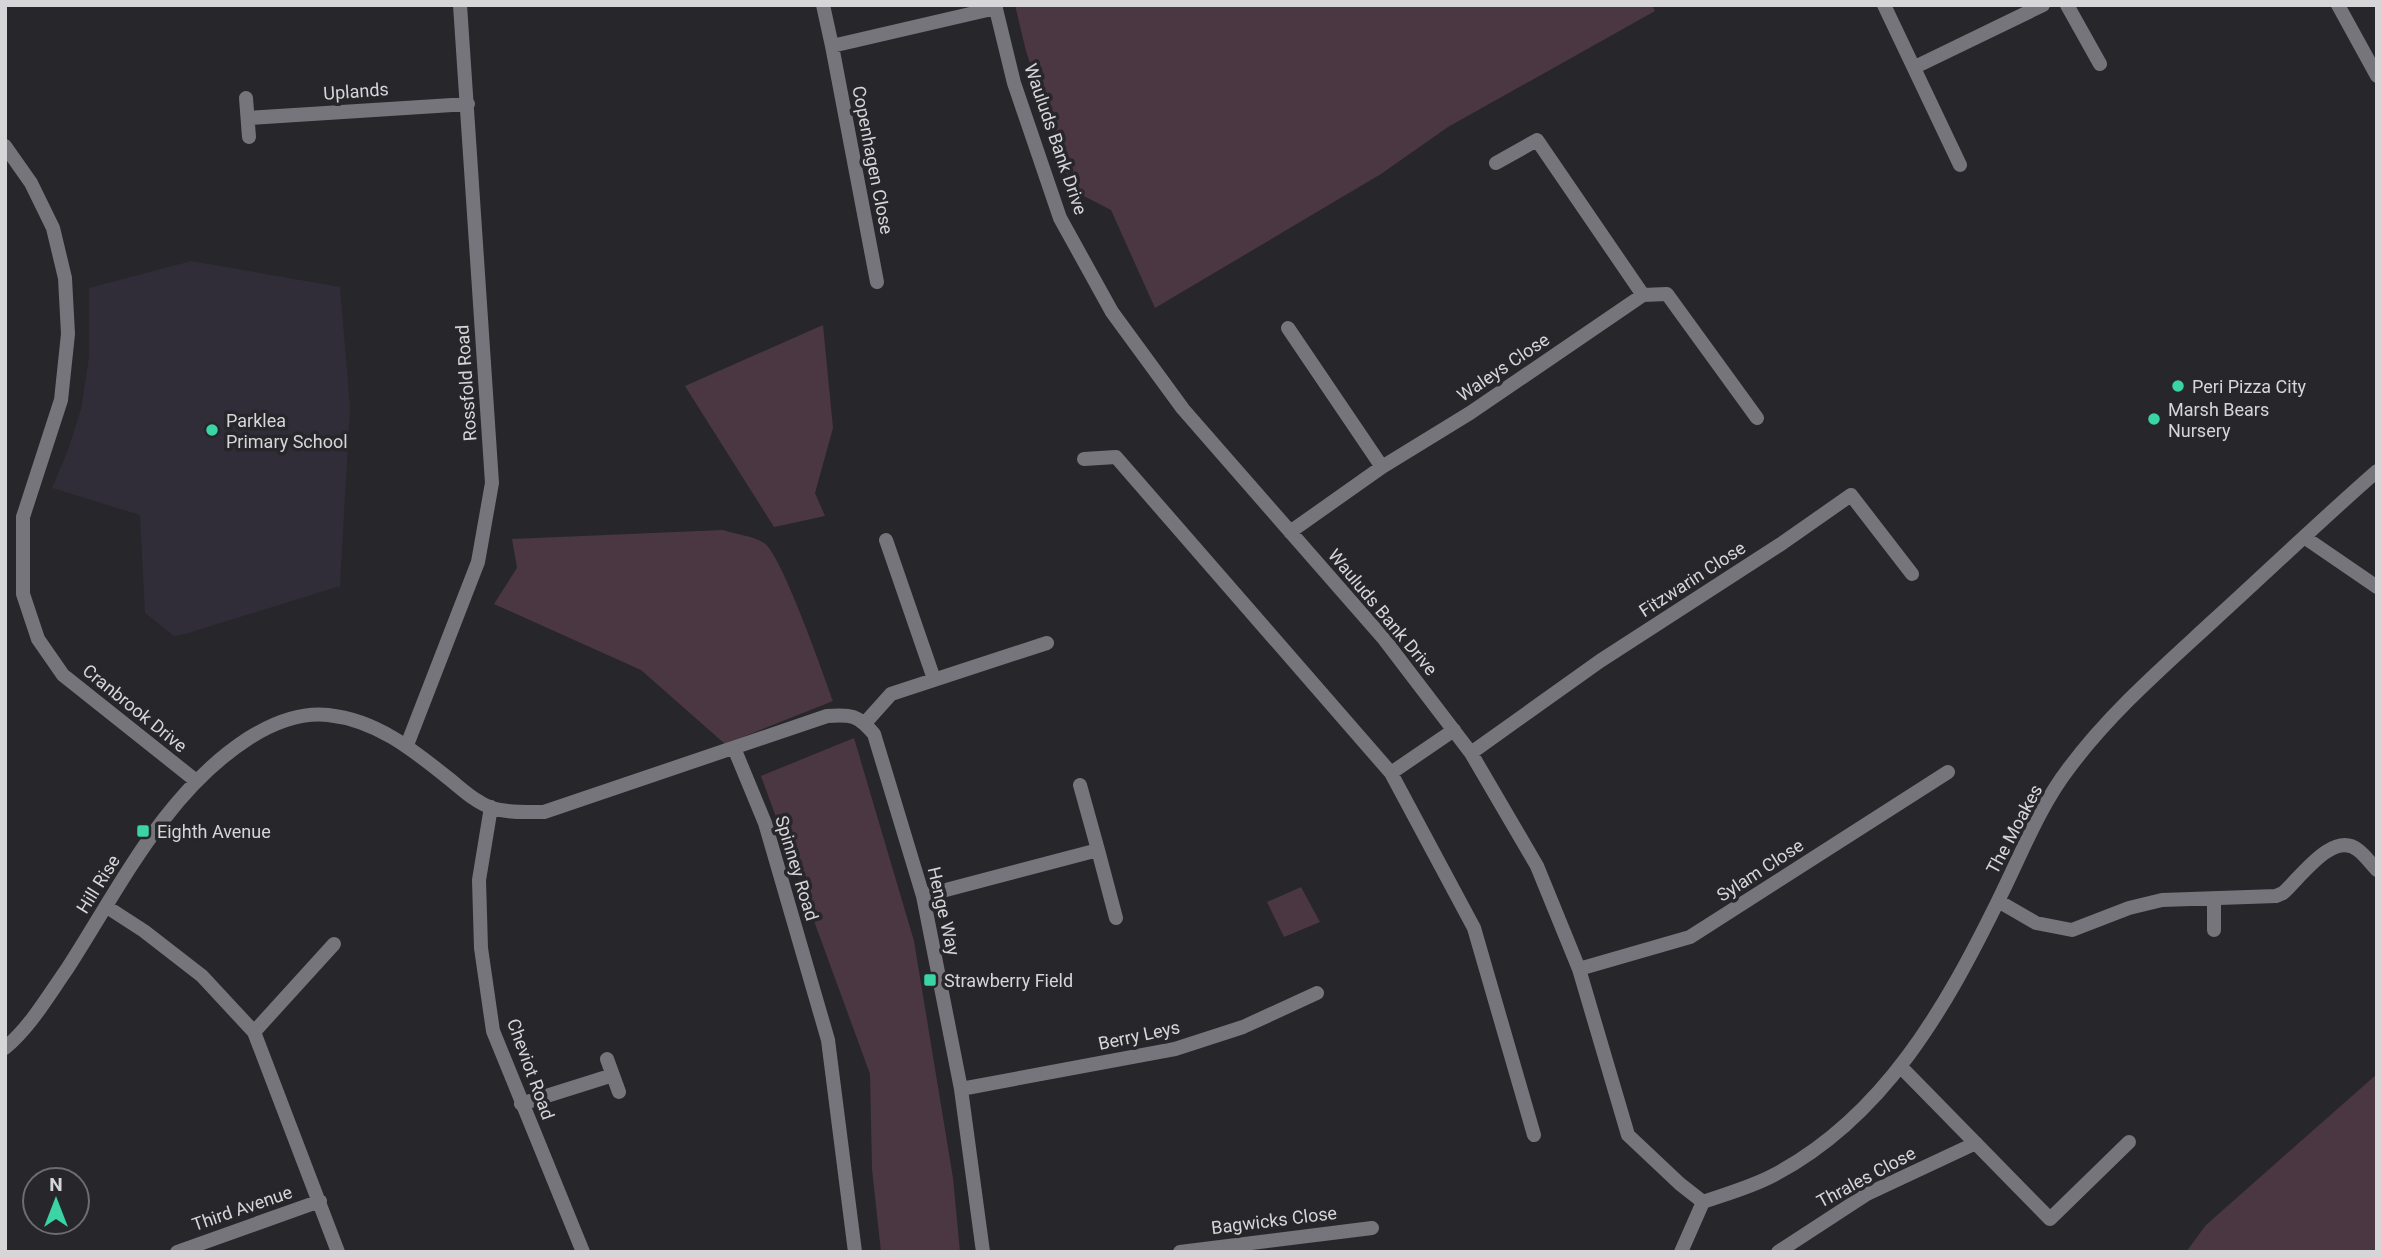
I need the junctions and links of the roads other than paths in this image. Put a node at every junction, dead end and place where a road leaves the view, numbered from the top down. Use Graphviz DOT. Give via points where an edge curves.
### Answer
graph roads {
  1 [pos="460,5"];
  2 [pos="823,5"];
  3 [pos="1884,5"];
  4 [pos="2043,5"];
  5 [pos="2067,5"];
  6 [pos="2338,5"];
  7 [pos="995,7"];
  8 [pos="832,46"];
  9 [pos="2100,64"];
  10 [pos="1915,67"];
  11 [pos="2377,76"];
  12 [pos="246,97"];
  13 [pos="468,104"];
  14 [pos="248,118"];
  15 [pos="249,137"];
  16 [pos="5,146"];
  17 [pos="1496,163"];
  18 [pos="1960,165"];
  19 [pos="877,282"];
  20 [pos="1643,295"];
  21 [pos="1288,328"];
  22 [pos="1757,418"];
  23 [pos="1084,459"];
  24 [pos="1382,467"];
  25 [pos="2377,471"];
  26 [pos="1290,532"];
  27 [pos="2304,537"];
  28 [pos="886,540"];
  29 [pos="1912,575"];
  30 [pos="2377,587"];
  31 [pos="1047,643"];
  32 [pos="934,679"];
  33 [pos="865,723"];
  34 [pos="1454,730"];
  35 [pos="407,745"];
  36 [pos="734,748"];
  37 [pos="1471,753"];
  38 [pos="1948,772"];
  39 [pos="1391,773"];
  40 [pos="195,780"];
  41 [pos="1080,785"];
  42 [pos="491,807"];
  43 [pos="1098,850"];
  44 [pos="2377,870"];
  45 [pos="923,896"];
  46 [pos="2214,900"];
  47 [pos="1998,901"];
  48 [pos="107,907"];
  49 [pos="1116,918"];
  50 [pos="2214,930"];
  51 [pos="334,944"];
  52 [pos="1579,970"];
  53 [pos="1317,993"];
  54 [pos="254,1032"];
  55 [pos="5,1048"];
  56 [pos="607,1059"];
  57 [pos="1901,1067"];
  58 [pos="613,1075"];
  59 [pos="961,1088"];
  60 [pos="619,1092"];
  61 [pos="521,1104"];
  62 [pos="1534,1135"];
  63 [pos="2129,1142"];
  64 [pos="1976,1143"];
  65 [pos="320,1201"];
  66 [pos="1703,1202"];
  67 [pos="1372,1228"];
  68 [pos="177,1252"];
  69 [pos="338,1252"];
  70 [pos="583,1252"];
  71 [pos="855,1252"];
  72 [pos="983,1252"];
  73 [pos="1180,1252"];
  74 [pos="1681,1252"];
  75 [pos="1778,1252"];
  1 -- 13 [label="street, Rossfold Road"];
  2 -- 8 [label="street, Copenhagen Close"];
  3 -- 10 [label="street"];
  4 -- 10 [label="street"];
  5 -- 9 [label="street"];
  6 -- 11 [label="street"];
  7 -- 8 [label="street"];
  7 -- 26 [label="street, Wauluds Bank Drive" via="1014,83 1060,218 1112,312 1183,409"];
  8 -- 19 [label="street, Copenhagen Close"];
  10 -- 18 [label="street"];
  12 -- 14 [label="street"];
  13 -- 14 [label="street, Uplands"];
  13 -- 35 [label="street, Rossfold Road" via="492,483 478,562"];
  14 -- 15 [label="street"];
  16 -- 40 [label="street, Cranbrook Drive" via="31,183 53,228 65,278 68,334 61,400 23,517 23,594 38,639 63,675"];
  17 -- 20 [label="street" via="1537,139"];
  20 -- 22 [label="street" via="1667,294"];
  20 -- 24 [label="street, Waleys Close" via="1471,413"];
  21 -- 24 [label="street"];
  23 -- 39 [label="street" via="1116,457"];
  24 -- 26 [label="street, Waleys Close"];
  25 -- 27 [label="street, The Moakes"];
  26 -- 34 [label="street, Wauluds Bank Drive" via="1384,639"];
  27 -- 30 [label="street"];
  27 -- 47 [label="street, The Moakes" via="2114,713 2067,770 2034,825"];
  28 -- 32 [label="street"];
  29 -- 37 [label="street, Fitzwarin Close" via="1851,495 1600,661"];
  31 -- 32 [label="street"];
  32 -- 33 [label="street" via="891,694"];
  33 -- 36 [label="street" via="849,714 827,716"];
  33 -- 45 [label="street, Henge Way" via="874,734"];
  34 -- 37 [label="street, Wauluds Bank Drive"];
  34 -- 39 [label="street"];
  35 -- 40 [label="street, Hill Rise" via="363,722 300,715 266,727"];
  35 -- 42 [label="street, Hill Rise"];
  36 -- 42 [label="street" via="544,811"];
  36 -- 71 [label="street, Spinney Road" via="765,823 828,1040"];
  37 -- 52 [label="street, Wauluds Bank Drive" via="1537,866"];
  38 -- 52 [label="street, Sylam Close" via="1690,937"];
  39 -- 62 [label="street" via="1474,928"];
  40 -- 48 [label="street, Hill Rise" via="156,829"];
  41 -- 43 [label="street"];
  42 -- 61 [label="street, Cheviot Road" via="479,880 481,948 493,1031"];
  43 -- 45 [label="street"];
  43 -- 49 [label="street"];
  44 -- 46 [label="street" via="2357,849 2336,845 2283,893"];
  45 -- 59 [label="street, Henge Way"];
  46 -- 47 [label="street" via="2162,900 2072,930 2036,923"];
  46 -- 50 [label="street"];
  47 -- 57 [label="street, The Moakes" via="1956,982"];
  48 -- 54 [label="street" via="202,976"];
  48 -- 55 [label="street, Hill Rise" via="40,1008"];
  51 -- 54 [label="street"];
  52 -- 66 [label="street, Wauluds Bank Drive" via="1628,1135"];
  53 -- 59 [label="street, Berry Leys" via="1243,1027 1175,1049"];
  54 -- 65 [label="street"];
  56 -- 58 [label="street"];
  57 -- 64 [label="street"];
  57 -- 66 [label="street, The Moakes" via="1846,1126 1816,1150 1771,1177"];
  58 -- 60 [label="street"];
  58 -- 61 [label="street"];
  59 -- 72 [label="street, Henge Way"];
  61 -- 70 [label="street, Cheviot Road"];
  63 -- 64 [label="street" via="2049,1219"];
  64 -- 75 [label="street, Thrales Close" via="1867,1194"];
  65 -- 68 [label="street, Third Avenue"];
  65 -- 69 [label="street"];
  66 -- 74 [label="street"];
  67 -- 73 [label="street, Bagwicks Close"];
}
